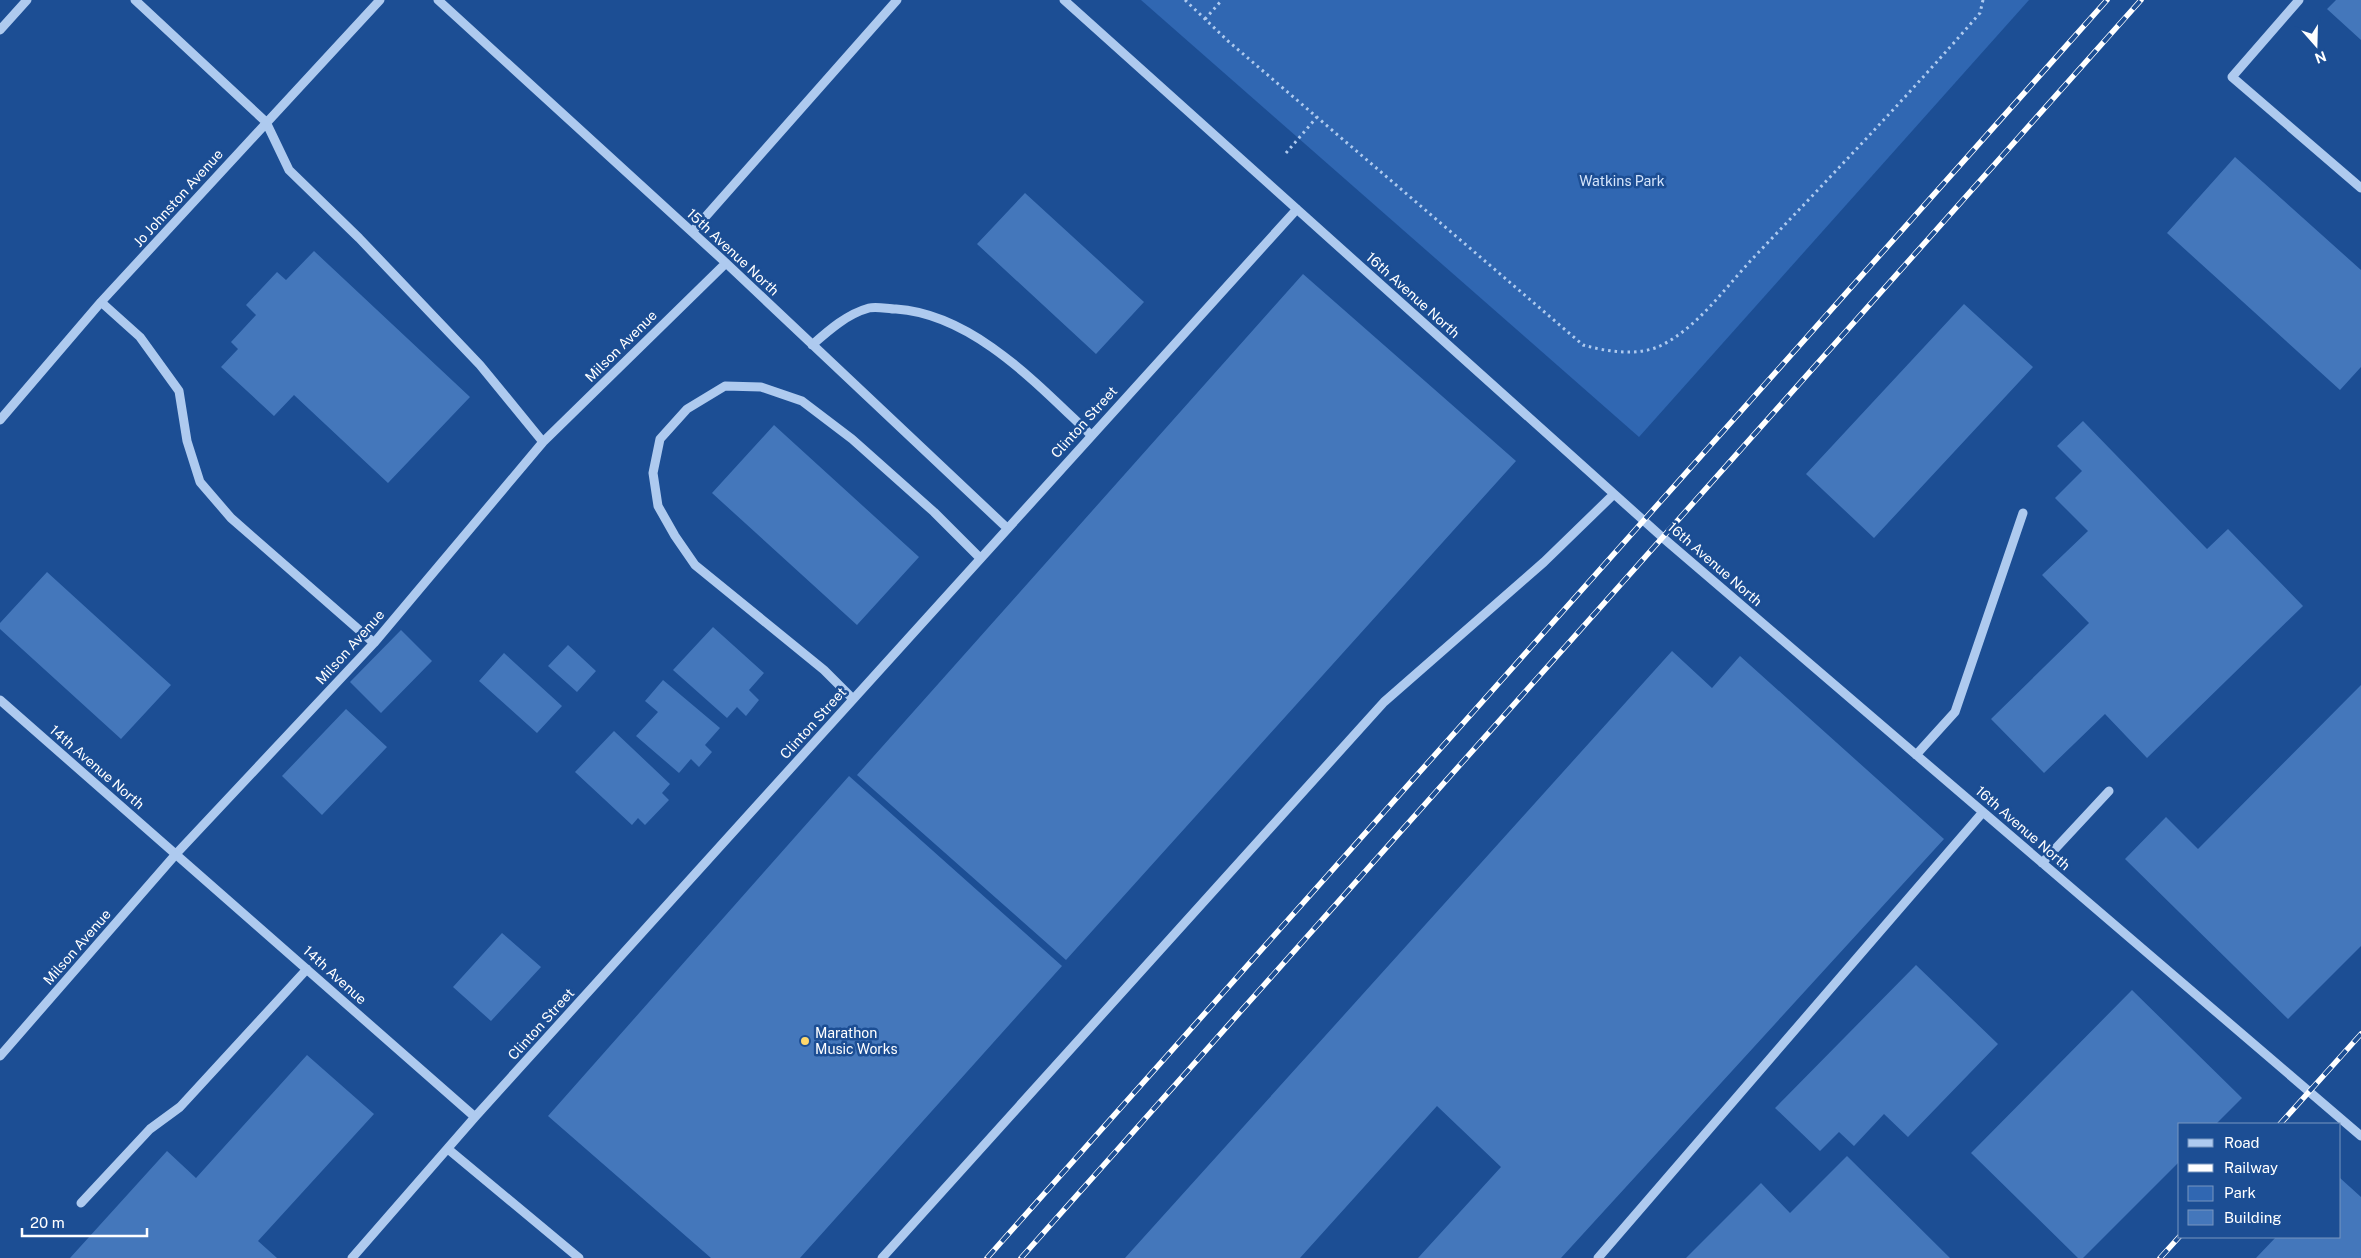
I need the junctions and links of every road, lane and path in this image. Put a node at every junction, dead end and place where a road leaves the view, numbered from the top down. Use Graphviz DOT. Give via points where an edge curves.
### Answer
graph roads {
  1 [pos="27,0"];
  2 [pos="135,0"];
  3 [pos="380,0"];
  4 [pos="438,0"];
  5 [pos="897,0"];
  6 [pos="1064,0"];
  7 [pos="1185,0"];
  8 [pos="1222,0"];
  9 [pos="1983,0"];
  10 [pos="2299,0"];
  11 [pos="1205,19"];
  12 [pos="0,30"];
  13 [pos="1318,117"];
  14 [pos="266,122"];
  15 [pos="1286,153"];
  16 [pos="2361,188"];
  17 [pos="1297,209"];
  18 [pos="692,232"];
  19 [pos="726,263"];
  20 [pos="101,302"];
  21 [pos="812,345"];
  22 [pos="0,420"];
  23 [pos="1091,435"];
  24 [pos="543,442"];
  25 [pos="1614,494"];
  26 [pos="2023,513"];
  27 [pos="1007,528"];
  28 [pos="980,558"];
  29 [pos="374,642"];
  30 [pos="853,699"];
  31 [pos="0,700"];
  32 [pos="1916,755"];
  33 [pos="2109,792"];
  34 [pos="1983,812"];
  35 [pos="176,854"];
  36 [pos="2042,863"];
  37 [pos="307,969"];
  38 [pos="0,1056"];
  39 [pos="475,1117"];
  40 [pos="2361,1136"];
  41 [pos="448,1149"];
  42 [pos="81,1202"];
  43 [pos="352,1258"];
  44 [pos="579,1258"];
  45 [pos="882,1258"];
  46 [pos="1598,1258"];
  1 -- 12 [label="street"];
  2 -- 14 [label="street"];
  3 -- 14 [label="street, Jo Johnston Avenue"];
  4 -- 18 [label="street, 15th Avenue North"];
  5 -- 18 [label="street"];
  6 -- 17 [label="street, 16th Avenue North"];
  7 -- 11 [label="path"];
  8 -- 11 [label="path"];
  9 -- 13 [label="path" via="1980,13 1907,97 1726,286 1690,328 1662,345 1638,351 1607,352 1583,344"];
  10 -- 16 [label="street" via="2232,78"];
  11 -- 13 [label="path"];
  13 -- 15 [label="path"];
  14 -- 20 [label="street, Jo Johnston Avenue"];
  14 -- 24 [label="street" via="289,170 480,365"];
  17 -- 23 [label="street, Clinton Street"];
  17 -- 25 [label="street, 16th Avenue North"];
  18 -- 19 [label="street, 15th Avenue North"];
  19 -- 21 [label="street, 15th Avenue North"];
  19 -- 24 [label="street, Milson Avenue"];
  20 -- 22 [label="street, Jo Johnston Avenue"];
  20 -- 29 [label="street" via="140,337 178,391 187,442 200,482 232,518"];
  21 -- 23 [label="street" via="835,324 870,308 911,310 944,320 973,333 1042,389"];
  21 -- 27 [label="street, 15th Avenue North"];
  23 -- 27 [label="street, Clinton Street"];
  24 -- 29 [label="street, Milson Avenue"];
  25 -- 32 [label="street, 16th Avenue North"];
  25 -- 45 [label="street" via="1544,562 1384,702"];
  26 -- 32 [label="street" via="1956,712"];
  27 -- 28 [label="street, Clinton Street"];
  28 -- 30 [label="street, Clinton Street"];
  28 -- 30 [label="street" via="852,439 802,401 761,387 725,386 687,409 660,439 653,473 658,506 675,536 695,565 824,670"];
  29 -- 35 [label="street, Milson Avenue"];
  30 -- 39 [label="street, Clinton Street"];
  31 -- 35 [label="street, 14th Avenue North"];
  32 -- 34 [label="street, 16th Avenue North"];
  33 -- 36 [label="street"];
  34 -- 36 [label="street, 16th Avenue North"];
  34 -- 46 [label="street"];
  35 -- 37 [label="street, 14th Avenue"];
  35 -- 38 [label="street, Milson Avenue"];
  36 -- 40 [label="street, 16th Avenue North"];
  37 -- 39 [label="street, 14th Avenue"];
  37 -- 42 [label="street" via="180,1107 150,1129"];
  39 -- 41 [label="street, Clinton Street"];
  41 -- 43 [label="street, Clinton Street"];
  41 -- 44 [label="street"];
}
